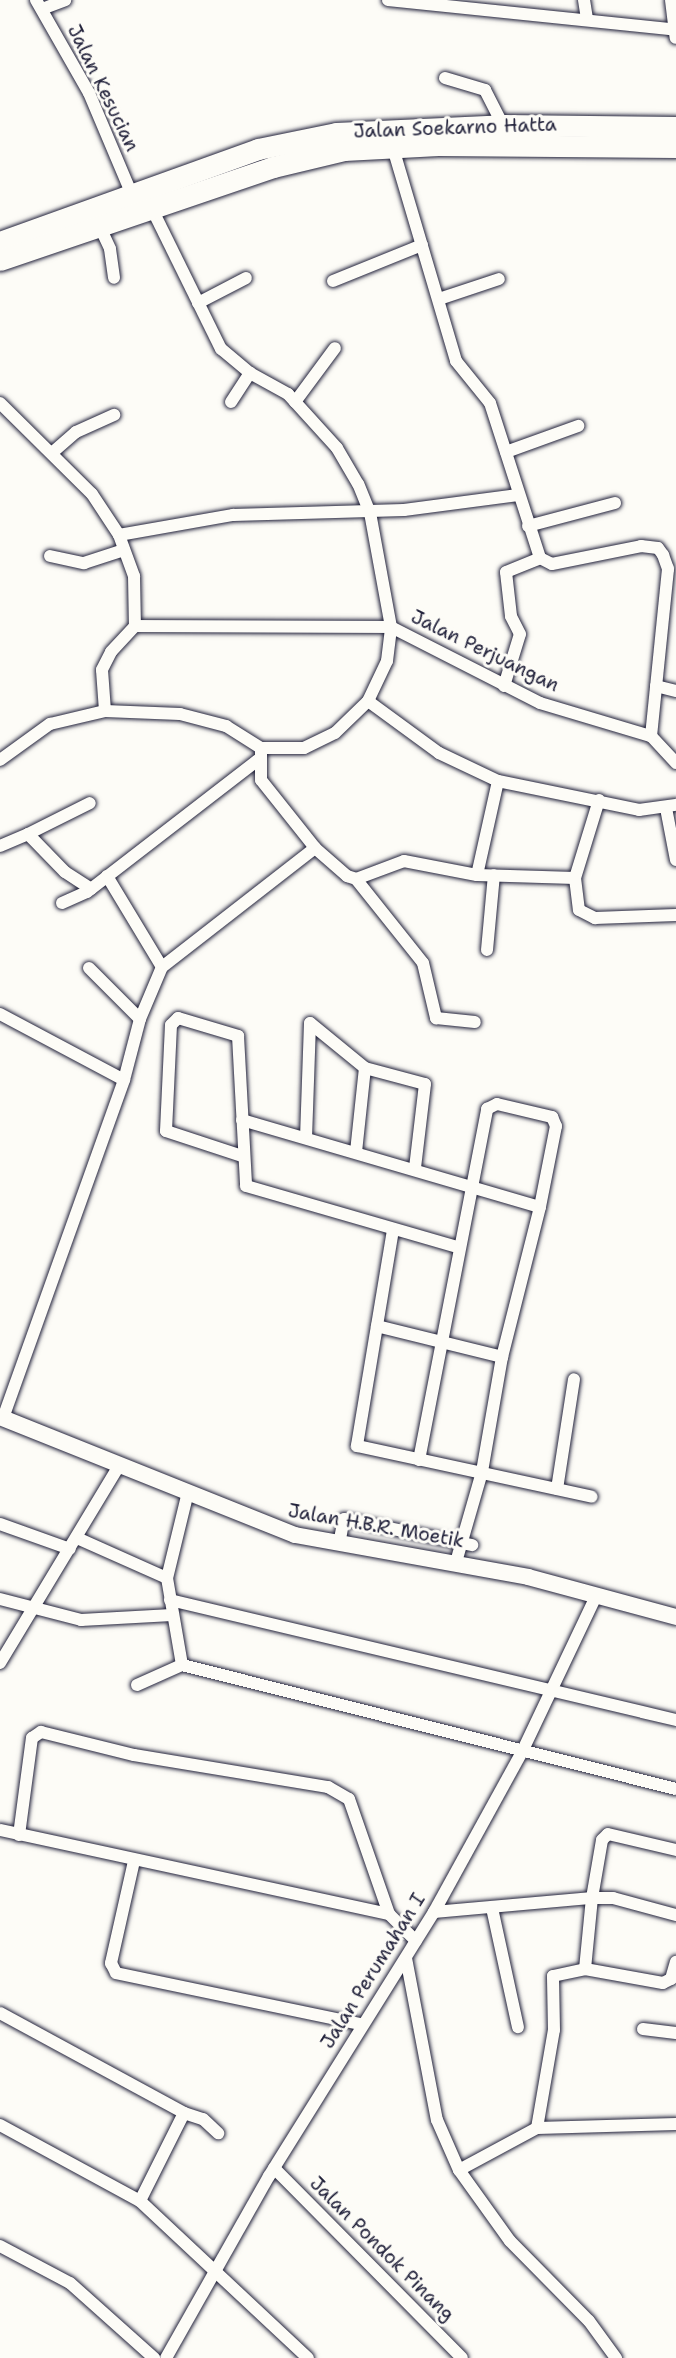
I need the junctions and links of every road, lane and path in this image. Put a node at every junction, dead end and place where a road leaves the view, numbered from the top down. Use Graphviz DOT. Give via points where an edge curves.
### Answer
graph roads {
  1 [pos="65,0"];
  2 [pos="388,0"];
  3 [pos="584,0"];
  4 [pos="671,0"];
  5 [pos="38,4"];
  6 [pos="489,5"];
  7 [pos="587,20"];
  8 [pos="676,32"];
  9 [pos="445,78"];
  10 [pos="503,125"];
  11 [pos="676,127"];
  12 [pos="676,147"];
  13 [pos="393,148"];
  14 [pos="132,195"];
  15 [pos="151,207"];
  16 [pos="99,225"];
  17 [pos="0,242"];
  18 [pos="422,245"];
  19 [pos="0,260"];
  20 [pos="114,278"];
  21 [pos="246,278"];
  22 [pos="499,279"];
  23 [pos="333,281"];
  24 [pos="439,299"];
  25 [pos="198,303"];
  26 [pos="335,348"];
  27 [pos="250,373"];
  28 [pos="231,402"];
  29 [pos="295,402"];
  30 [pos="0,403"];
  31 [pos="114,415"];
  32 [pos="578,426"];
  33 [pos="53,452"];
  34 [pos="506,452"];
  35 [pos="518,495"];
  36 [pos="615,502"];
  37 [pos="370,513"];
  38 [pos="528,526"];
  39 [pos="119,535"];
  40 [pos="124,550"];
  41 [pos="50,556"];
  42 [pos="540,558"];
  43 [pos="135,626"];
  44 [pos="391,627"];
  45 [pos="504,686"];
  46 [pos="656,686"];
  47 [pos="676,691"];
  48 [pos="368,701"];
  49 [pos="105,711"];
  50 [pos="650,736"];
  51 [pos="260,754"];
  52 [pos="0,760"];
  53 [pos="676,763"];
  54 [pos="498,781"];
  55 [pos="599,800"];
  56 [pos="90,803"];
  57 [pos="671,806"];
  58 [pos="28,834"];
  59 [pos="0,846"];
  60 [pos="315,848"];
  61 [pos="676,860"];
  62 [pos="477,875"];
  63 [pos="107,876"];
  64 [pos="494,876"];
  65 [pos="575,878"];
  66 [pos="356,879"];
  67 [pos="91,888"];
  68 [pos="62,903"];
  69 [pos="676,915"];
  70 [pos="487,950"];
  71 [pos="162,967"];
  72 [pos="89,968"];
  73 [pos="0,1014"];
  74 [pos="140,1019"];
  75 [pos="475,1022"];
  76 [pos="365,1068"];
  77 [pos="124,1080"];
  78 [pos="242,1120"];
  79 [pos="306,1138"];
  80 [pos="356,1152"];
  81 [pos="242,1156"];
  82 [pos="415,1168"];
  83 [pos="474,1184"];
  84 [pos="540,1207"];
  85 [pos="393,1230"];
  86 [pos="458,1247"];
  87 [pos="377,1326"];
  88 [pos="444,1343"];
  89 [pos="502,1357"];
  90 [pos="574,1379"];
  91 [pos="2,1417"];
  92 [pos="419,1460"];
  93 [pos="120,1464"];
  94 [pos="482,1472"];
  95 [pos="557,1489"];
  96 [pos="188,1492"];
  97 [pos="592,1497"];
  98 [pos="0,1524"];
  99 [pos="73,1544"];
  100 [pos="339,1544"];
  101 [pos="465,1544"];
  102 [pos="462,1563"];
  103 [pos="167,1577"];
  104 [pos="596,1596"];
  105 [pos="0,1599"];
  106 [pos="170,1600"];
  107 [pos="32,1611"];
  108 [pos="172,1615"];
  109 [pos="676,1617"];
  110 [pos="0,1663"];
  111 [pos="182,1665"];
  112 [pos="137,1685"];
  113 [pos="550,1691"];
  114 [pos="676,1720"];
  115 [pos="522,1752"];
  116 [pos="676,1789"];
  117 [pos="0,1830"];
  118 [pos="19,1835"];
  119 [pos="676,1850"];
  120 [pos="134,1861"];
  121 [pos="592,1898"];
  122 [pos="492,1908"];
  123 [pos="434,1912"];
  124 [pos="389,1914"];
  125 [pos="676,1915"];
  126 [pos="416,1941"];
  127 [pos="406,1958"];
  128 [pos="676,1962"];
  129 [pos="585,1969"];
  130 [pos="0,2013"];
  131 [pos="361,2024"];
  132 [pos="518,2027"];
  133 [pos="643,2029"];
  134 [pos="676,2033"];
  135 [pos="184,2113"];
  136 [pos="676,2124"];
  137 [pos="0,2125"];
  138 [pos="537,2128"];
  139 [pos="218,2133"];
  140 [pos="274,2168"];
  141 [pos="459,2171"];
  142 [pos="141,2201"];
  143 [pos="0,2246"];
  144 [pos="216,2276"];
  145 [pos="154,2358"];
  146 [pos="166,2358"];
  147 [pos="308,2358"];
  148 [pos="462,2358"];
  149 [pos="615,2358"];
  1 -- 5 [label="street"];
  2 -- 6 [label="street"];
  3 -- 7 [label="street"];
  4 -- 8 [label="street"];
  5 -- 14 [label="street, Jalan Kesucian" via="89,93"];
  6 -- 7 [label="street"];
  7 -- 8 [label="street"];
  9 -- 10 [label="street" via="485,90"];
  10 -- 11 [label="highway, Jalan Soekarno Hatta"];
  10 -- 14 [label="highway, Jalan Soekarno Hatta" via="336,133 258,149"];
  12 -- 13 [label="highway, Jalan Soekarno Hatta"];
  13 -- 15 [label="highway, Jalan Soekarno Hatta" via="344,150 273,167"];
  13 -- 18 [label="street"];
  14 -- 17 [label="highway, Jalan Soekarno Hatta"];
  15 -- 16 [label="highway, Jalan Soekarno Hatta"];
  15 -- 25 [label="street"];
  16 -- 19 [label="highway, Jalan Soekarno Hatta"];
  16 -- 20 [label="street" via="110,249"];
  18 -- 23 [label="street"];
  18 -- 24 [label="street"];
  21 -- 25 [label="street"];
  22 -- 24 [label="street"];
  24 -- 34 [label="street" via="456,361 487,397"];
  25 -- 27 [label="street" via="221,349"];
  26 -- 29 [label="street"];
  27 -- 28 [label="street"];
  27 -- 29 [label="street"];
  29 -- 37 [label="street" via="337,448"];
  30 -- 33 [label="street"];
  31 -- 33 [label="street" via="76,432"];
  32 -- 34 [label="street"];
  33 -- 39 [label="street" via="92,494"];
  34 -- 35 [label="street"];
  35 -- 37 [label="street"];
  35 -- 38 [label="street"];
  36 -- 38 [label="street"];
  37 -- 39 [label="street" via="233,515"];
  37 -- 44 [label="street"];
  38 -- 42 [label="street"];
  39 -- 40 [label="street"];
  40 -- 41 [label="street" via="84,563"];
  40 -- 43 [label="street" via="137,590"];
  42 -- 45 [label="street" via="506,572 511,617 520,634"];
  42 -- 46 [label="street" via="552,564 641,546 658,548 668,569"];
  43 -- 44 [label="street, Jalan Perjuangan"];
  43 -- 49 [label="street" via="106,660"];
  44 -- 45 [label="street, Jalan Perjuangan"];
  44 -- 48 [label="street" via="387,661"];
  45 -- 50 [label="street, Jalan Perjuangan" via="540,703"];
  46 -- 47 [label="street"];
  46 -- 50 [label="street"];
  48 -- 51 [label="street" via="320,741"];
  48 -- 54 [label="street" via="446,758"];
  49 -- 51 [label="street" via="207,719"];
  49 -- 52 [label="street" via="36,731"];
  50 -- 53 [label="street, Jalan Perjuangan"];
  51 -- 60 [label="street" via="261,780"];
  51 -- 63 [label="street"];
  54 -- 55 [label="street"];
  54 -- 62 [label="street"];
  55 -- 57 [label="street" via="639,810"];
  55 -- 65 [label="street"];
  56 -- 58 [label="street"];
  57 -- 61 [label="street"];
  58 -- 59 [label="street"];
  58 -- 67 [label="street" via="65,872"];
  60 -- 66 [label="street" via="337,870"];
  60 -- 71 [label="street"];
  62 -- 64 [label="street"];
  62 -- 66 [label="street" via="404,861"];
  63 -- 67 [label="street"];
  63 -- 71 [label="street"];
  64 -- 65 [label="street"];
  64 -- 70 [label="street"];
  65 -- 69 [label="street" via="576,904 588,917"];
  66 -- 75 [label="street" via="423,962 436,1018"];
  67 -- 68 [label="street"];
  71 -- 74 [label="street"];
  72 -- 74 [label="street"];
  73 -- 77 [label="street"];
  74 -- 77 [label="street"];
  76 -- 79 [label="street" via="307,1024"];
  76 -- 80 [label="street"];
  76 -- 82 [label="street" via="426,1086"];
  77 -- 91 [label="street"];
  78 -- 79 [label="street"];
  78 -- 81 [label="street"];
  78 -- 81 [label="street" via="238,1036 182,1017 175,1020 166,1131"];
  79 -- 80 [label="street"];
  80 -- 82 [label="street"];
  81 -- 85 [label="street" via="243,1180 248,1187"];
  82 -- 83 [label="street"];
  83 -- 84 [label="street"];
  83 -- 84 [label="street" via="489,1107 552,1117 556,1126"];
  83 -- 86 [label="street"];
  84 -- 89 [label="street"];
  85 -- 86 [label="street"];
  85 -- 87 [label="street"];
  86 -- 88 [label="street"];
  87 -- 88 [label="street"];
  87 -- 92 [label="street" via="356,1445"];
  88 -- 89 [label="street"];
  88 -- 92 [label="street"];
  89 -- 94 [label="street"];
  90 -- 95 [label="street"];
  91 -- 93 [label="street, Jalan H.B.R. Moetik"];
  92 -- 94 [label="street"];
  93 -- 96 [label="street, Jalan H.B.R. Moetik"];
  93 -- 99 [label="street"];
  94 -- 95 [label="street"];
  94 -- 101 [label="street"];
  95 -- 97 [label="street"];
  96 -- 100 [label="street, Jalan H.B.R. Moetik" via="276,1529"];
  96 -- 103 [label="street"];
  98 -- 99 [label="street"];
  99 -- 103 [label="street"];
  99 -- 107 [label="street"];
  100 -- 101 [label="street" via="344,1519"];
  100 -- 102 [label="street, Jalan H.B.R. Moetik"];
  101 -- 102 [label="street"];
  102 -- 104 [label="street, Jalan H.B.R. Moetik"];
  103 -- 106 [label="street"];
  104 -- 109 [label="street, Jalan H.B.R. Moetik"];
  104 -- 113 [label="street, Jalan Perumahan I"];
  105 -- 107 [label="street"];
  106 -- 108 [label="street"];
  106 -- 113 [label="street"];
  107 -- 108 [label="street" via="96,1621"];
  107 -- 110 [label="street"];
  108 -- 111 [label="street"];
  111 -- 112 [label="street"];
  111 -- 115 [label="street"];
  113 -- 114 [label="street"];
  113 -- 115 [label="street, Jalan Perumahan I"];
  115 -- 116 [label="street"];
  115 -- 123 [label="street, Jalan Perumahan I"];
  117 -- 118 [label="street"];
  118 -- 120 [label="street"];
  118 -- 124 [label="street" via="32,1738 41,1732 134,1755 328,1787 352,1805"];
  119 -- 121 [label="street" via="605,1835"];
  120 -- 124 [label="street"];
  120 -- 131 [label="street" via="111,1963 116,1973"];
  121 -- 122 [label="street"];
  121 -- 125 [label="street" via="613,1898"];
  121 -- 129 [label="street"];
  122 -- 123 [label="street"];
  122 -- 132 [label="street"];
  123 -- 126 [label="street, Jalan Perumahan I"];
  124 -- 126 [label="street"];
  126 -- 127 [label="street, Jalan Perumahan I"];
  127 -- 131 [label="street, Jalan Perumahan I"];
  127 -- 141 [label="street" via="437,2120"];
  128 -- 129 [label="street" via="670,1979 663,1983"];
  129 -- 138 [label="street" via="555,1974 551,1979 554,2030"];
  130 -- 135 [label="street"];
  131 -- 140 [label="street, Jalan Perumahan I"];
  133 -- 134 [label="street"];
  135 -- 139 [label="street" via="203,2119"];
  135 -- 142 [label="street"];
  136 -- 138 [label="street"];
  137 -- 142 [label="street"];
  138 -- 141 [label="street"];
  140 -- 144 [label="street, Jalan Perumahan I"];
  140 -- 148 [label="street, Jalan Pondok Pinang"];
  141 -- 149 [label="street" via="510,2241 589,2321"];
  142 -- 144 [label="street"];
  143 -- 145 [label="street" via="70,2283"];
  144 -- 146 [label="street, Jalan Perumahan I"];
  144 -- 147 [label="street"];
}
